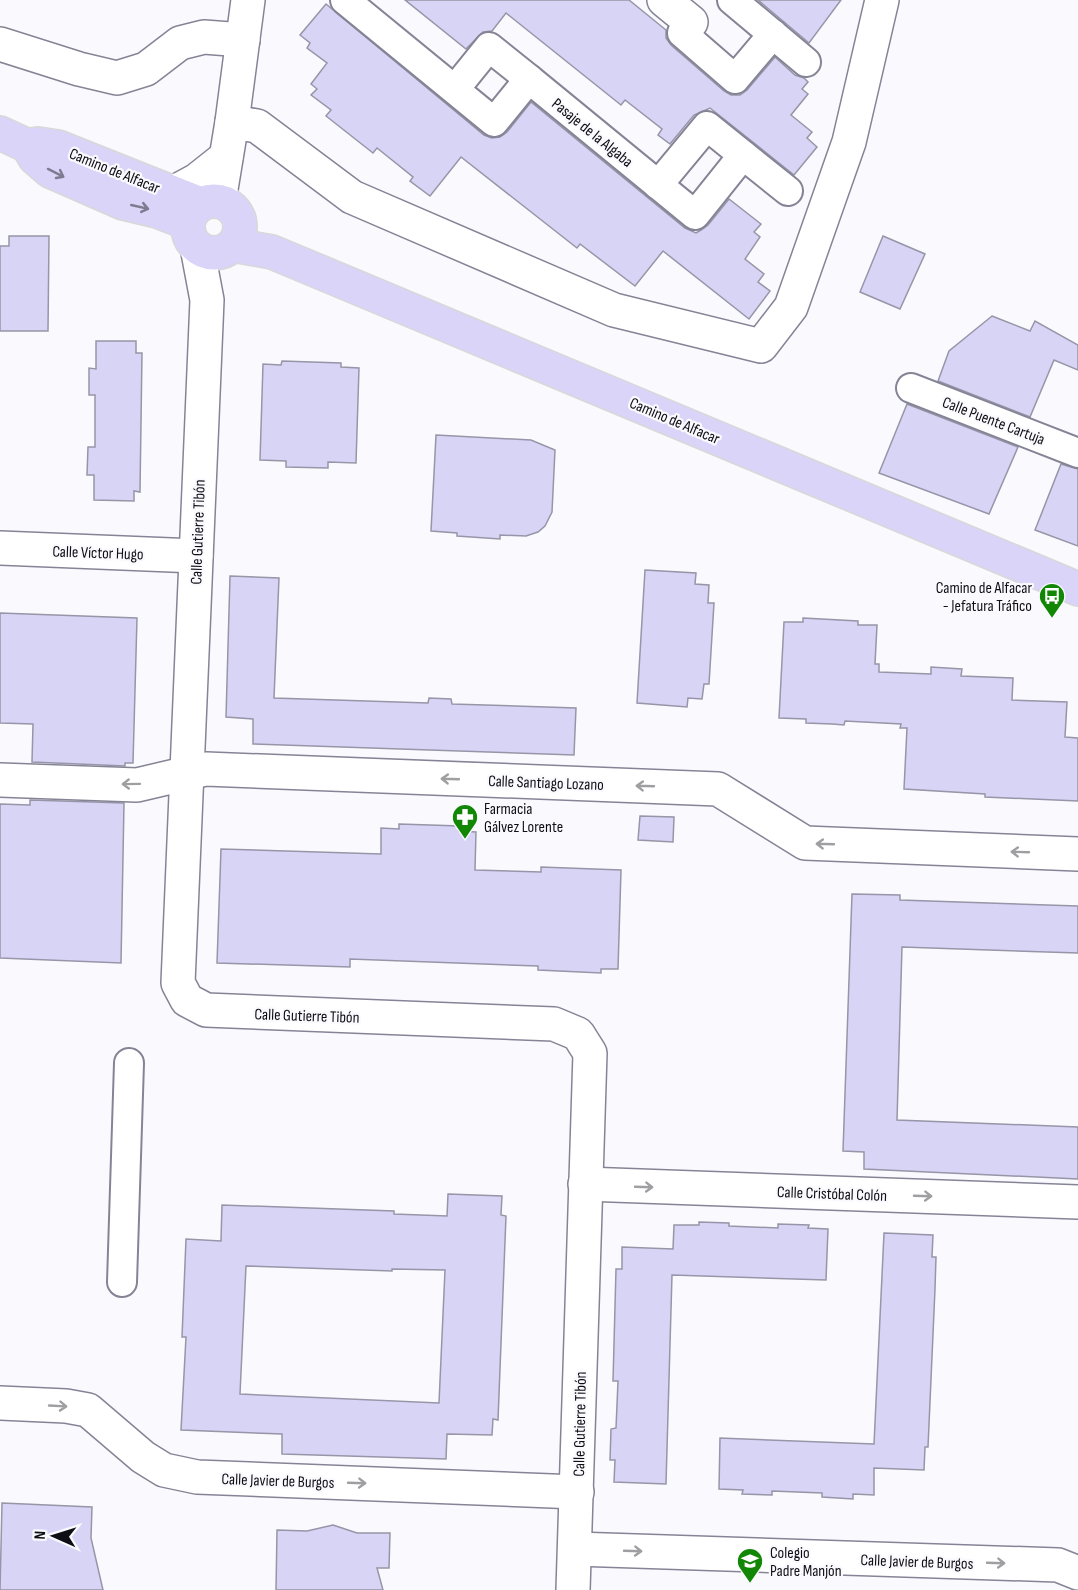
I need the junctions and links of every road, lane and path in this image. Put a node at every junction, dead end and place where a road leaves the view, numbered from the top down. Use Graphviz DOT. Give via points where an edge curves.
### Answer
graph roads {
  1 [pos="248,0"];
  2 [pos="345,0"];
  3 [pos="664,0"];
  4 [pos="732,0"];
  5 [pos="882,0"];
  6 [pos="687,28"];
  7 [pos="773,34"];
  8 [pos="243,40"];
  9 [pos="0,44"];
  10 [pos="806,62"];
  11 [pos="528,79"];
  12 [pos="455,89"];
  13 [pos="232,122"];
  14 [pos="14,140"];
  15 [pos="743,155"];
  16 [pos="226,157"];
  17 [pos="658,185"];
  18 [pos="788,192"];
  19 [pos="210,223"];
  20 [pos="911,388"];
  21 [pos="1078,453"];
  22 [pos="0,548"];
  23 [pos="196,556"];
  24 [pos="1078,589"];
  25 [pos="188,772"];
  26 [pos="0,780"];
  27 [pos="1078,854"];
  28 [pos="129,1063"];
  29 [pos="585,1185"];
  30 [pos="1078,1202"];
  31 [pos="122,1282"];
  32 [pos="0,1403"];
  33 [pos="577,1492"];
  34 [pos="575,1549"];
  35 [pos="1078,1573"];
  36 [pos="573,1590"];
  1 -- 8 [label="street"];
  2 -- 12 [label="street"];
  3 -- 6 [label="street"];
  4 -- 7 [label="street"];
  5 -- 13 [label="street" via="849,142 791,307 760,346 614,310 352,197 257,126"];
  6 -- 7 [label="street" via="735,79"];
  7 -- 10 [label="street"];
  8 -- 9 [label="street" via="204,37 180,43 146,69 117,78"];
  8 -- 13 [label="street"];
  11 -- 12 [label="street, Pasaje de la Algaba" via="489,47"];
  11 -- 12 [label="street" via="494,122"];
  11 -- 17 [label="street, Pasaje de la Algaba"];
  13 -- 16 [label="street"];
  14 -- 19 [label="main road, Camino de Alfacar" via="58,147"];
  15 -- 17 [label="street" via="707,126"];
  15 -- 17 [label="street, Pasaje de la Algaba" via="695,215"];
  15 -- 18 [label="street"];
  16 -- 19 [label="street"];
  16 -- 19 [label="street" via="197,180"];
  19 -- 23 [label="street, Calle Gutierre Tibón"];
  19 -- 24 [label="main road, Camino de Alfacar"];
  20 -- 21 [label="street, Calle Puente Cartuja"];
  22 -- 23 [label="street, Calle Víctor Hugo"];
  23 -- 25 [label="street, Calle Gutierre Tibón"];
  25 -- 26 [label="street, Calle Santiago Lozano, one-way" via="137,785"];
  27 -- 25 [label="street, Calle Santiago Lozano, one-way" via="805,843 718,789 207,769"];
  25 -- 29 [label="street, Calle Gutierre Tibón" via="178,983 188,1000 214,1011 554,1024 578,1034 590,1053"];
  28 -- 31 [label="street"];
  29 -- 30 [label="street, Calle Cristóbal Colón, one-way"];
  29 -- 33 [label="street, Calle Gutierre Tibón"];
  32 -- 33 [label="street, Calle Javier de Burgos, one-way" via="88,1410 164,1470 197,1477"];
  33 -- 34 [label="street, Calle Gutierre Tibón"];
  34 -- 35 [label="street, Calle Javier de Burgos, one-way" via="1059,1566"];
  34 -- 36 [label="street, Calle Gutierre Tibón"];
}
